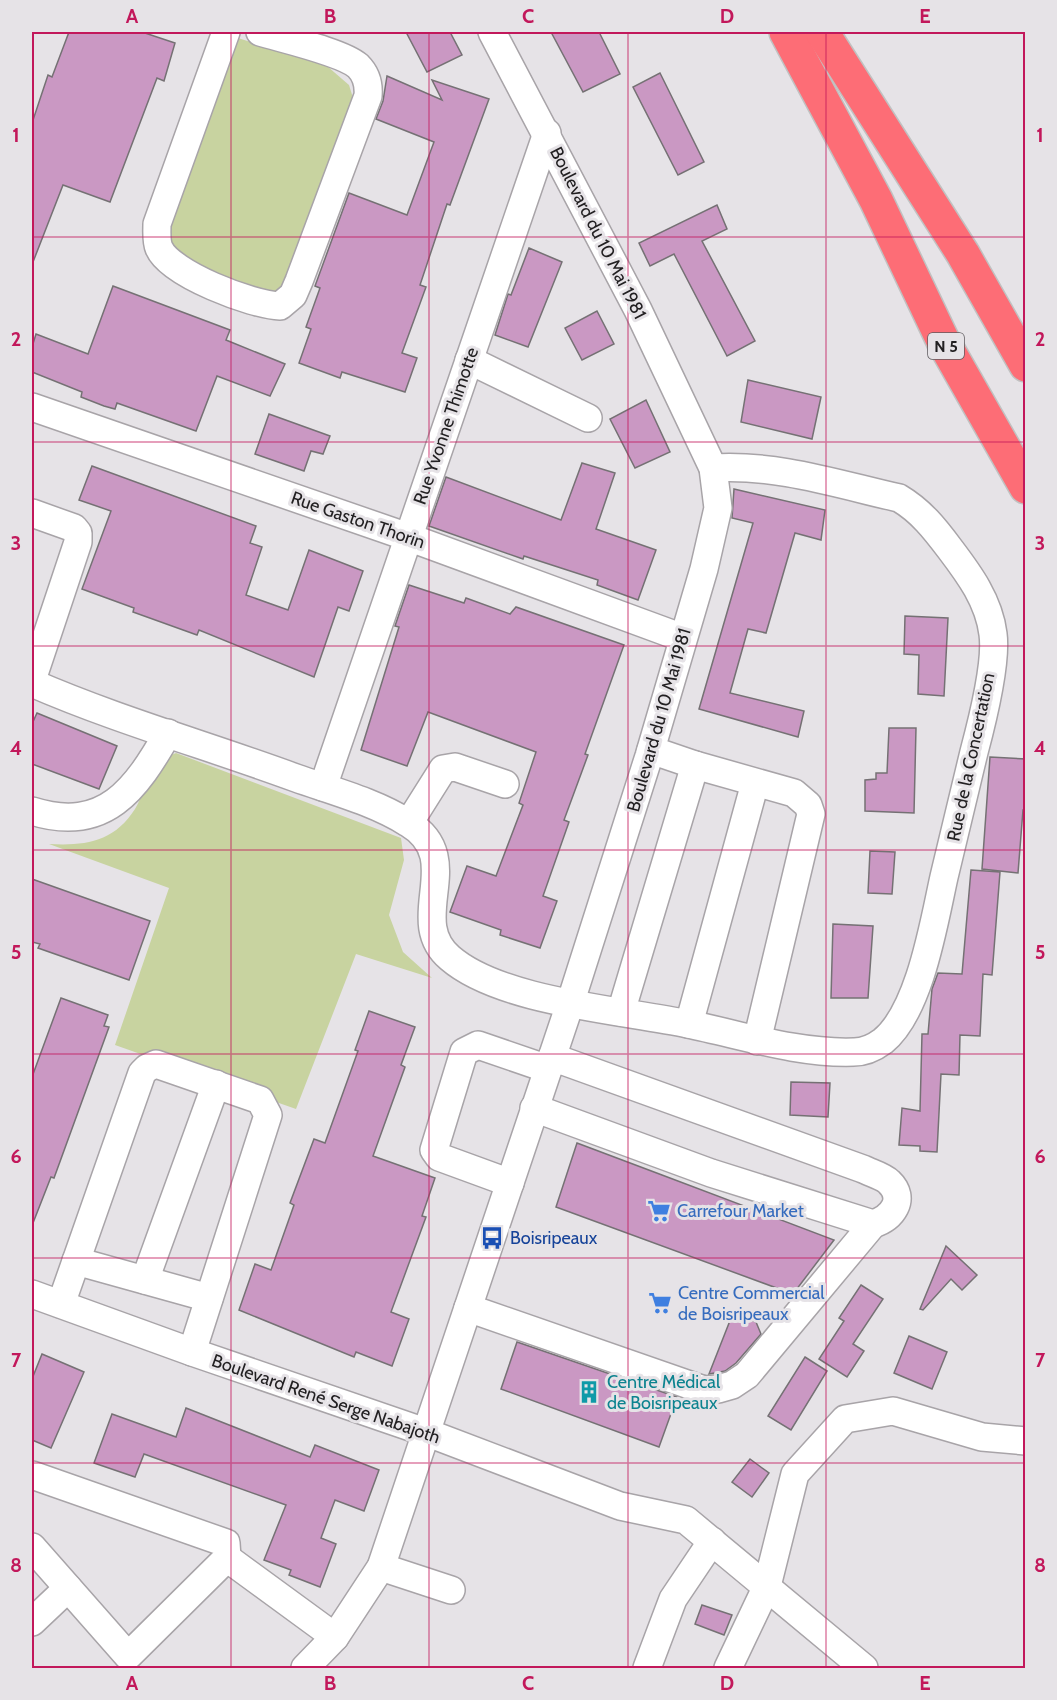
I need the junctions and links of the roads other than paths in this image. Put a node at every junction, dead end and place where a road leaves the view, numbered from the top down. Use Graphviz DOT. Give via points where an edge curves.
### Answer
graph roads {
  1 [pos="226,32"];
  2 [pos="260,32"];
  3 [pos="492,32"];
  4 [pos="767,32"];
  5 [pos="786,32"];
  6 [pos="822,32"];
  7 [pos="839,32"];
  8 [pos="547,133"];
  9 [pos="908,167"];
  10 [pos="876,200"];
  11 [pos="469,360"];
  12 [pos="1026,365"];
  13 [pos="32,407"];
  14 [pos="588,418"];
  15 [pos="713,468"];
  16 [pos="1026,487"];
  17 [pos="32,513"];
  18 [pos="408,537"];
  19 [pos="683,638"];
  20 [pos="32,682"];
  21 [pos="168,733"];
  22 [pos="651,750"];
  23 [pos="695,765"];
  24 [pos="755,783"];
  25 [pos="505,784"];
  26 [pos="323,787"];
  27 [pos="32,811"];
  28 [pos="409,823"];
  29 [pos="570,1004"];
  30 [pos="621,1012"];
  31 [pos="689,1024"];
  32 [pos="766,1042"];
  33 [pos="550,1063"];
  34 [pos="216,1084"];
  35 [pos="534,1108"];
  36 [pos="510,1183"];
  37 [pos="873,1224"];
  38 [pos="76,1261"];
  39 [pos="145,1280"];
  40 [pos="32,1293"];
  41 [pos="209,1298"];
  42 [pos="61,1304"];
  43 [pos="468,1308"];
  44 [pos="192,1352"];
  45 [pos="428,1433"];
  46 [pos="1026,1441"];
  47 [pos="32,1475"];
  48 [pos="712,1541"];
  49 [pos="32,1547"];
  50 [pos="227,1558"];
  51 [pos="381,1567"];
  52 [pos="767,1586"];
  53 [pos="68,1588"];
  54 [pos="451,1590"];
  55 [pos="32,1622"];
  56 [pos="335,1637"];
  57 [pos="127,1662"];
  58 [pos="305,1668"];
  59 [pos="647,1668"];
  60 [pos="728,1668"];
  61 [pos="864,1668"];
  1 -- 2 [label="street" via="157,224 158,246 180,270 250,300 280,306 296,288 368,96 369,84 364,73 347,59"];
  3 -- 8 [label="street, Boulevard du 10 Mai 1981"];
  4 -- 10 [label="highway"];
  5 -- 10 [label="highway, N 5"];
  6 -- 9 [label="highway"];
  7 -- 9 [label="highway"];
  8 -- 11 [label="street, Rue Yvonne Thimotte"];
  8 -- 15 [label="street, Boulevard du 10 Mai 1981"];
  9 -- 12 [label="highway"];
  10 -- 16 [label="highway, N 5" via="944,343"];
  11 -- 14 [label="street"];
  11 -- 18 [label="street, Rue Yvonne Thimotte"];
  13 -- 18 [label="street, Rue Gaston Thorin"];
  15 -- 19 [label="street, Boulevard du 10 Mai 1981" via="718,508"];
  15 -- 32 [label="street, Rue de la Concertation" via="779,470 899,498 932,526 971,576 994,636 986,703 925,960 906,1012 883,1041 858,1053"];
  17 -- 20 [label="street" via="74,528 78,542"];
  18 -- 19 [label="street, Rue Gaston Thorin"];
  18 -- 26 [label="street, Rue Yvonne Thimotte"];
  19 -- 22 [label="street, Boulevard du 10 Mai 1981"];
  20 -- 21 [label="street"];
  21 -- 26 [label="street"];
  21 -- 27 [label="street" via="142,777 123,798 75,818"];
  22 -- 23 [label="street"];
  22 -- 29 [label="street, Boulevard du 10 Mai 1981"];
  23 -- 24 [label="street"];
  23 -- 30 [label="street"];
  24 -- 31 [label="street"];
  24 -- 32 [label="street" via="794,792 808,805 811,814"];
  25 -- 28 [label="street" via="455,767 443,769"];
  26 -- 28 [label="street"];
  28 -- 29 [label="street, Rue de la Concertation" via="428,838 435,851 431,914 435,937 447,956 479,978"];
  29 -- 30 [label="street, Rue de la Concertation"];
  29 -- 33 [label="street, Boulevard du 10 Mai 1981"];
  30 -- 31 [label="street, Rue de la Concertation"];
  31 -- 32 [label="street, Rue de la Concertation"];
  33 -- 35 [label="street, Boulevard du 10 Mai 1981"];
  33 -- 36 [label="street" via="478,1045 464,1052 433,1146 439,1157"];
  33 -- 37 [label="street" via="888,1181 898,1199 892,1212"];
  34 -- 38 [label="street" via="156,1064 142,1073"];
  34 -- 39 [label="street"];
  34 -- 41 [label="street" via="260,1100 268,1115"];
  35 -- 36 [label="street, Boulevard du 10 Mai 1981"];
  35 -- 37 [label="street" via="711,1173"];
  36 -- 43 [label="street, Boulevard du 10 Mai 1981"];
  37 -- 43 [label="street" via="747,1375 718,1389 704,1390"];
  38 -- 39 [label="street"];
  38 -- 42 [label="street"];
  39 -- 41 [label="street"];
  40 -- 42 [label="street, Boulevard René Serge Nabajoth"];
  41 -- 44 [label="street"];
  42 -- 44 [label="street, Boulevard René Serge Nabajoth"];
  43 -- 45 [label="street, Boulevard du 10 Mai 1981"];
  44 -- 45 [label="street, Boulevard René Serge Nabajoth"];
  45 -- 48 [label="street, Boulevard René Serge Nabajoth" via="620,1506 686,1520"];
  45 -- 51 [label="street, Boulevard du 10 Mai 1981"];
  46 -- 52 [label="street" via="982,1437 893,1411 845,1419 795,1474"];
  47 -- 50 [label="street" via="226,1543"];
  48 -- 52 [label="street, Boulevard René Serge Nabajoth"];
  48 -- 59 [label="street" via="673,1599"];
  49 -- 53 [label="street"];
  50 -- 56 [label="street"];
  50 -- 57 [label="street"];
  51 -- 54 [label="street"];
  51 -- 56 [label="street, Boulevard du 10 Mai 1981"];
  52 -- 60 [label="street"];
  52 -- 61 [label="street, Boulevard René Serge Nabajoth"];
  53 -- 55 [label="street"];
  53 -- 57 [label="street"];
  56 -- 58 [label="street, Boulevard du 10 Mai 1981"];
}
